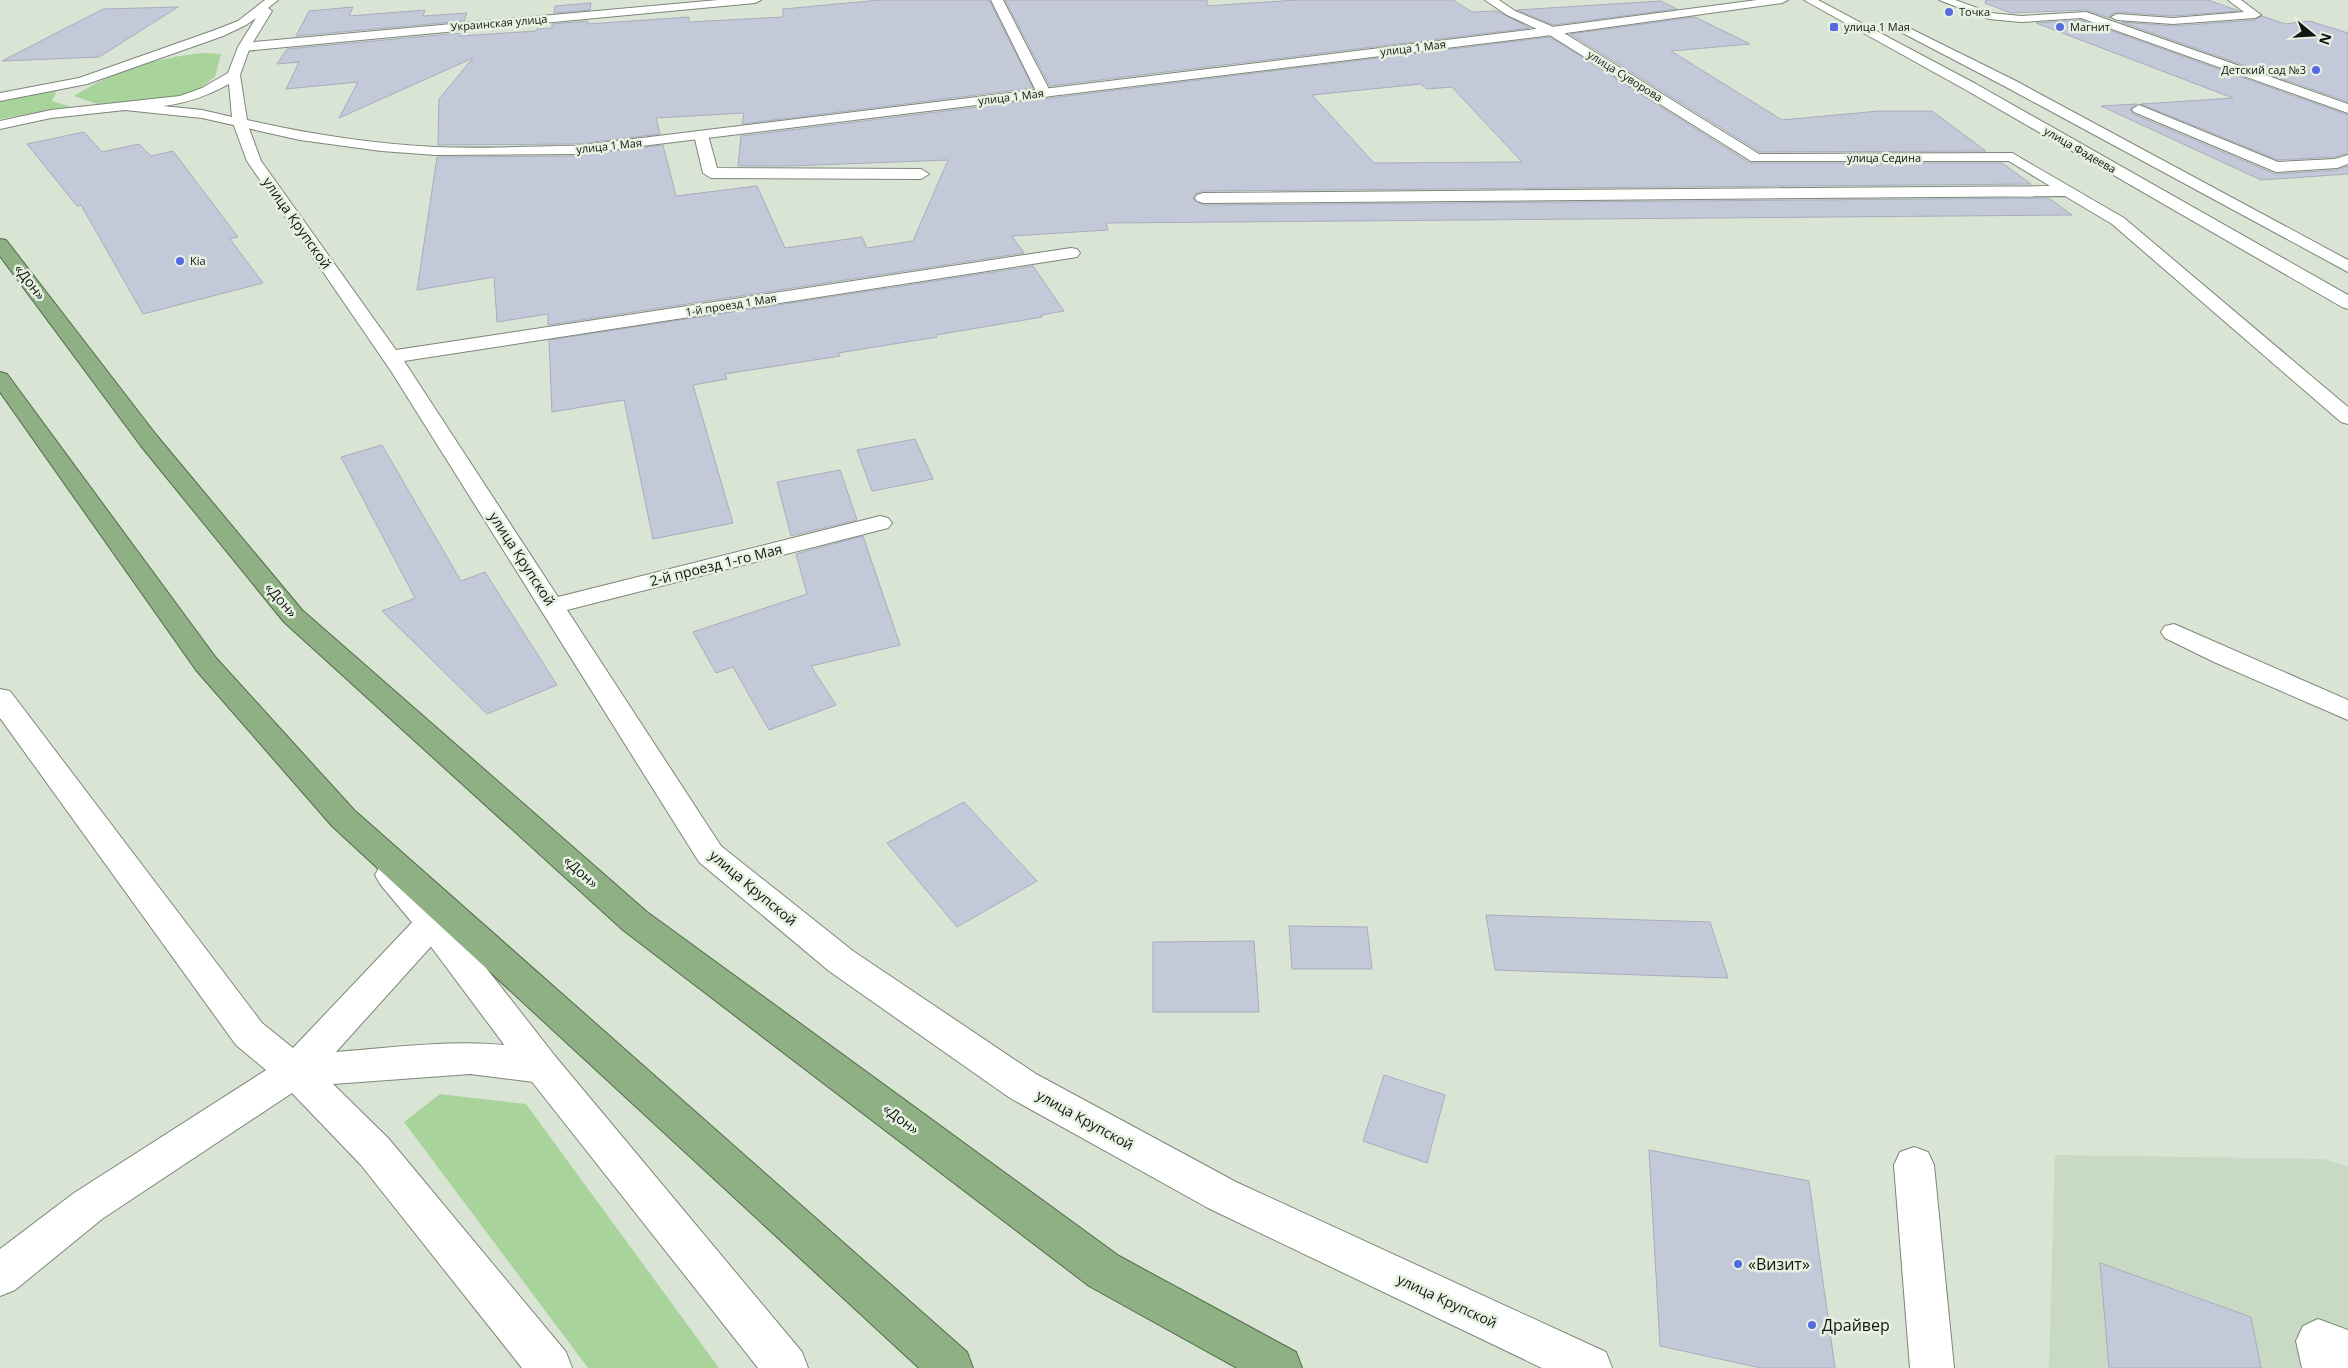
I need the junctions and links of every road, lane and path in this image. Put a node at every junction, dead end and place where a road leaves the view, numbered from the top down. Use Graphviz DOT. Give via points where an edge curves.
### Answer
graph roads {
  1 [pos="272,0"];
  2 [pos="754,0"];
  3 [pos="997,0"];
  4 [pos="1491,0"];
  5 [pos="1782,0"];
  6 [pos="1810,0"];
  7 [pos="1945,0"];
  8 [pos="2234,0"];
  9 [pos="642,5"];
  10 [pos="2082,14"];
  11 [pos="1884,20"];
  12 [pos="1552,31"];
  13 [pos="214,47"];
  14 [pos="239,47"];
  15 [pos="155,54"];
  16 [pos="234,75"];
  17 [pos="82,81"];
  18 [pos="2011,84"];
  19 [pos="1970,87"];
  20 [pos="1044,92"];
  21 [pos="0,97"];
  22 [pos="128,107"];
  23 [pos="100,108"];
  24 [pos="2139,109"];
  25 [pos="2348,109"];
  26 [pos="240,123"];
  27 [pos="0,125"];
  28 [pos="701,135"];
  29 [pos="1756,158"];
  30 [pos="2348,159"];
  31 [pos="921,174"];
  32 [pos="2068,192"];
  33 [pos="1204,198"];
  34 [pos="0,244"];
  35 [pos="1071,253"];
  36 [pos="2348,267"];
  37 [pos="2348,304"];
  38 [pos="390,357"];
  39 [pos="0,378"];
  40 [pos="2348,418"];
  41 [pos="880,523"];
  42 [pos="552,606"];
  43 [pos="2174,632"];
  44 [pos="0,698"];
  45 [pos="2348,711"];
  46 [pos="343,818"];
  47 [pos="432,923"];
  48 [pos="542,1067"];
  49 [pos="295,1071"];
  50 [pos="1914,1165"];
  51 [pos="0,1275"];
  52 [pos="2348,1352"];
  53 [pos="550,1368"];
  54 [pos="786,1368"];
  55 [pos="951,1368"];
  56 [pos="1280,1368"];
  57 [pos="1590,1368"];
  58 [pos="1932,1368"];
  59 [pos="2324,1368"];
  1 -- 14 [label="street, улица Крупской"];
  1 -- 15 [label="street" via="242,23"];
  2 -- 9 [label="street, Украинская улица"];
  3 -- 20 [label="street"];
  4 -- 12 [label="street, улица Суворова" via="1511,13"];
  5 -- 12 [label="street, улица 1 Мая"];
  6 -- 19 [label="street, улица Фадеева"];
  7 -- 10 [label="street" via="1989,16 2021,19"];
  8 -- 10 [label="street" via="2255,15 2173,21"];
  9 -- 14 [label="street, Украинская улица"];
  10 -- 25 [label="street"];
  11 -- 18 [label="street, улица Фадеева"];
  12 -- 20 [label="street, улица 1 Мая"];
  12 -- 29 [label="street, улица Суворова"];
  13 -- 15 [label="street"];
  14 -- 16 [label="street, улица Крупской"];
  15 -- 17 [label="street"];
  16 -- 22 [label="street" via="207,91 182,100"];
  16 -- 26 [label="street, улица Крупской"];
  17 -- 21 [label="street"];
  17 -- 23 [label="street" via="64,94 72,102"];
  18 -- 19 [label="street" via="2010,88 2002,90"];
  18 -- 36 [label="street, улица Фадеева"];
  19 -- 37 [label="street, улица Фадеева"];
  20 -- 28 [label="street, улица 1 Мая"];
  22 -- 23 [label="street"];
  22 -- 26 [label="street, улица 1 Мая" via="202,114"];
  23 -- 27 [label="street"];
  24 -- 30 [label="street" via="2276,167 2337,163"];
  26 -- 28 [label="street, улица 1 Мая" via="300,136 436,151 576,150"];
  26 -- 38 [label="street, улица Крупской" via="254,162"];
  28 -- 31 [label="street" via="711,173"];
  29 -- 32 [label="street, улица Седина" via="2012,158"];
  32 -- 33 [label="street"];
  32 -- 40 [label="street" via="2118,221"];
  34 -- 56 [label="highway, «Дон»" via="149,441 293,616 635,921 1104,1270"];
  35 -- 38 [label="street, 1-й проезд 1 Мая"];
  38 -- 42 [label="street, улица Крупской"];
  39 -- 46 [label="highway" via="206,664"];
  41 -- 42 [label="street, 2-й проезд 1-го Мая"];
  42 -- 57 [label="street, улица Крупской" via="710,854 841,961 1023,1086 1222,1195"];
  43 -- 45 [label="street"];
  44 -- 49 [label="street" via="249,1034"];
  46 -- 47 [label="street"];
  46 -- 55 [label="highway"];
  47 -- 48 [label="street"];
  47 -- 49 [label="street"];
  48 -- 49 [label="street" via="470,1058"];
  48 -- 54 [label="street"];
  49 -- 51 [label="street" via="88,1206"];
  49 -- 53 [label="street" via="375,1152"];
  50 -- 58 [label="street"];
  52 -- 59 [label="street" via="2318,1341"];
}
